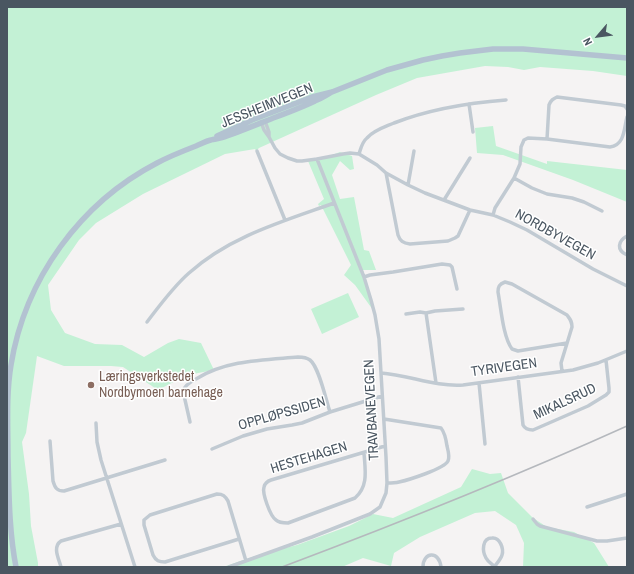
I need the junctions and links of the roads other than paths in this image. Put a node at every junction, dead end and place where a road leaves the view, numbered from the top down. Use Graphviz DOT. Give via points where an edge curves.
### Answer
graph roads {
  1 [pos="627,58"];
  2 [pos="332,92"];
  3 [pos="506,100"];
  4 [pos="469,104"];
  5 [pos="627,109"];
  6 [pos="261,116"];
  7 [pos="627,117"];
  8 [pos="264,122"];
  9 [pos="473,132"];
  10 [pos="547,139"];
  11 [pos="210,140"];
  12 [pos="257,151"];
  13 [pos="414,151"];
  14 [pos="360,154"];
  15 [pos="470,158"];
  16 [pos="317,159"];
  17 [pos="386,173"];
  18 [pos="514,178"];
  19 [pos="408,185"];
  20 [pos="444,200"];
  21 [pos="334,203"];
  22 [pos="470,210"];
  23 [pos="602,211"];
  24 [pos="493,215"];
  25 [pos="285,220"];
  26 [pos="627,236"];
  27 [pos="627,255"];
  28 [pos="364,277"];
  29 [pos="627,286"];
  30 [pos="457,289"];
  31 [pos="463,309"];
  32 [pos="426,313"];
  33 [pos="406,314"];
  34 [pos="147,322"];
  35 [pos="567,343"];
  36 [pos="627,351"];
  37 [pos="606,360"];
  38 [pos="562,371"];
  39 [pos="381,373"];
  40 [pos="518,378"];
  41 [pos="436,383"];
  42 [pos="479,383"];
  43 [pos="382,396"];
  44 [pos="330,412"];
  45 [pos="384,418"];
  46 [pos="190,422"];
  47 [pos="96,423"];
  48 [pos="50,441"];
  49 [pos="485,444"];
  50 [pos="385,446"];
  51 [pos="212,449"];
  52 [pos="364,452"];
  53 [pos="165,460"];
  54 [pos="107,478"];
  55 [pos="387,483"];
  56 [pos="627,494"];
  57 [pos="587,507"];
  58 [pos="533,519"];
  59 [pos="121,524"];
  60 [pos="627,538"];
  61 [pos="239,540"];
  62 [pos="246,561"];
  63 [pos="16,567"];
  64 [pos="61,567"];
  65 [pos="135,567"];
  66 [pos="229,567"];
  67 [pos="423,567"];
  68 [pos="441,567"];
  69 [pos="495,567"];
  1 -- 2 [label="main road, JESSHEIMVEGEN" via="523,49 477,51 442,56 387,70"];
  2 -- 6 [label="main road, JESSHEIMVEGEN"];
  2 -- 8 [label="main road, JESSHEIMVEGEN"];
  3 -- 4 [label="street"];
  4 -- 9 [label="street"];
  4 -- 14 [label="street" via="447,107 380,129 366,138"];
  5 -- 10 [label="street" via="621,105 557,97 550,101 549,105"];
  6 -- 8 [label="street"];
  6 -- 11 [label="main road, JESSHEIMVEGEN"];
  7 -- 10 [label="street" via="622,139 614,147"];
  8 -- 11 [label="main road, JESSHEIMVEGEN"];
  8 -- 16 [label="street" via="264,130 280,154 297,161"];
  10 -- 18 [label="street" via="524,140 520,164"];
  11 -- 63 [label="main road, JESSHEIMVEGEN" via="146,169 102,200 59,247 30,298 15,343 8,401 8,491"];
  12 -- 25 [label="street"];
  13 -- 19 [label="street"];
  14 -- 16 [label="street" via="350,153"];
  14 -- 17 [label="street, NORDBYVEGEN"];
  15 -- 20 [label="street"];
  16 -- 21 [label="street, TRAVBANEVEGEN"];
  17 -- 19 [label="street, NORDBYVEGEN"];
  17 -- 22 [label="street" via="398,235 405,243 455,238"];
  18 -- 23 [label="street" via="547,194 572,198"];
  18 -- 24 [label="street"];
  19 -- 20 [label="street, NORDBYVEGEN"];
  20 -- 22 [label="street, NORDBYVEGEN"];
  21 -- 25 [label="street"];
  21 -- 28 [label="street, TRAVBANEVEGEN"];
  22 -- 24 [label="street, NORDBYVEGEN"];
  24 -- 29 [label="street, NORDBYVEGEN" via="528,230"];
  25 -- 34 [label="street" via="235,242 198,265 179,282"];
  26 -- 27 [label="street" via="622,240 620,247"];
  28 -- 30 [label="street" via="442,264 450,265"];
  28 -- 39 [label="street, TRAVBANEVEGEN" via="377,325"];
  31 -- 32 [label="street"];
  32 -- 33 [label="street"];
  32 -- 41 [label="street"];
  35 -- 35 [label="street" via="572,326 567,315 512,284 505,282 499,285 505,334 512,349 518,351"];
  35 -- 38 [label="street"];
  36 -- 37 [label="street, TYRIVEGEN"];
  37 -- 38 [label="street, TYRIVEGEN"];
  37 -- 40 [label="street, MIKALSRUD" via="610,388 606,395 574,413 533,430 526,429 523,425"];
  38 -- 40 [label="street, TYRIVEGEN"];
  39 -- 41 [label="street, TYRIVEGEN"];
  39 -- 43 [label="street, TRAVBANEVEGEN"];
  40 -- 42 [label="street, TYRIVEGEN"];
  41 -- 42 [label="street, TYRIVEGEN"];
  42 -- 49 [label="street"];
  43 -- 44 [label="street, OPPLØPSSIDEN"];
  43 -- 45 [label="street, TRAVBANEVEGEN"];
  44 -- 46 [label="street" via="312,361 298,357 224,366 201,375 184,387 183,391"];
  44 -- 51 [label="street, OPPLØPSSIDEN" via="292,425 243,436"];
  45 -- 50 [label="street, TRAVBANEVEGEN"];
  45 -- 55 [label="street" via="441,428 449,457 444,465 436,469 398,483"];
  47 -- 54 [label="street" via="97,442"];
  48 -- 54 [label="street" via="53,482 56,489 64,491"];
  50 -- 52 [label="street, HESTEHAGEN"];
  50 -- 55 [label="street, TRAVBANEVEGEN"];
  52 -- 52 [label="street, HESTEHAGEN" via="267,482 264,493 273,518 288,523 355,498 363,489 365,482"];
  53 -- 54 [label="street"];
  54 -- 59 [label="street"];
  55 -- 62 [label="street, TRAVBANEVEGEN" via="380,507 370,514"];
  56 -- 57 [label="street"];
  58 -- 60 [label="street" via="540,526 591,540"];
  59 -- 64 [label="street" via="58,543 56,551"];
  59 -- 65 [label="street"];
  61 -- 61 [label="street" via="228,501 222,494 150,515 144,520 153,555 161,562"];
  61 -- 62 [label="street"];
  62 -- 66 [label="street, TRAVBANEVEGEN"];
  67 -- 68 [label="street" via="425,558 430,555 438,558"];
  69 -- 69 [label="street" via="502,555 502,549 501,543 492,538 487,539 484,551 486,558"];
}
